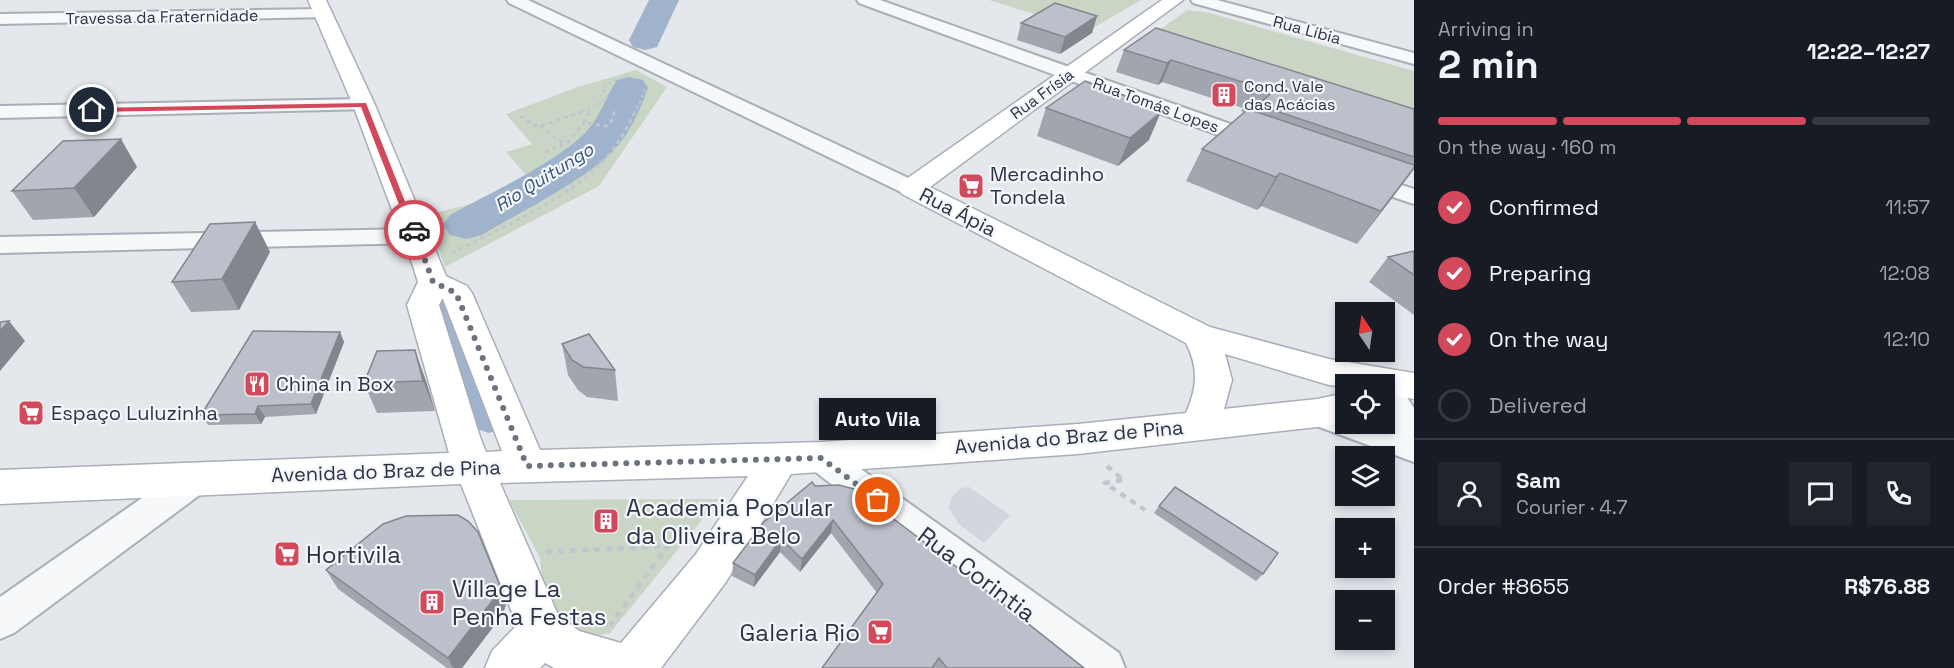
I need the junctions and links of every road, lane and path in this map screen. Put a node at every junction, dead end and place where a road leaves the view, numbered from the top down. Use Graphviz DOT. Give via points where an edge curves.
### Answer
graph roads {
  1 [pos="515,0"];
  2 [pos="865,0"];
  3 [pos="1174,0"];
  4 [pos="1199,0"];
  5 [pos="321,7"];
  6 [pos="0,20"];
  7 [pos="1414,59"];
  8 [pos="657,68"];
  9 [pos="1070,75"];
  10 [pos="364,105"];
  11 [pos="591,109"];
  12 [pos="614,111"];
  13 [pos="0,112"];
  14 [pos="520,116"];
  15 [pos="584,123"];
  16 [pos="540,126"];
  17 [pos="567,143"];
  18 [pos="1281,150"];
  19 [pos="545,152"];
  20 [pos="1336,170"];
  21 [pos="911,188"];
  22 [pos="1414,197"];
  23 [pos="416,236"];
  24 [pos="0,245"];
  25 [pos="430,274"];
  26 [pos="1199,335"];
  27 [pos="1401,394"];
  28 [pos="1331,410"];
  29 [pos="1199,425"];
  30 [pos="1414,429"];
  31 [pos="1414,449"];
  32 [pos="821,458"];
  33 [pos="780,459"];
  34 [pos="527,466"];
  35 [pos="474,468"];
  36 [pos="197,478"];
  37 [pos="1122,480"];
  38 [pos="0,487"];
  39 [pos="1144,510"];
  40 [pos="545,561"];
  41 [pos="0,620"];
  42 [pos="604,627"];
  43 [pos="542,631"];
  44 [pos="509,668"];
  45 [pos="624,668"];
  46 [pos="631,668"];
  47 [pos="1104,668"];
  1 -- 8 [label="street, Rua Ápia"];
  2 -- 9 [label="street, Rua Tomás Lopes"];
  3 -- 9 [label="main road, Rua Frísia"];
  4 -- 7 [label="street, Rua Líbia"];
  5 -- 6 [label="street, Travessa da Fraternidade"];
  5 -- 10 [label="main road"];
  8 -- 11 [label="path" via="606,84 603,89 608,99"];
  8 -- 21 [label="street, Rua Ápia"];
  8 -- 25 [label="path" via="627,128 606,158 536,210"];
  9 -- 18 [label="street, Rua Tomás Lopes"];
  9 -- 21 [label="main road, Rua Frísia"];
  10 -- 13 [label="street"];
  10 -- 23 [label="main road"];
  11 -- 15 [label="path"];
  11 -- 16 [label="path"];
  12 -- 15 [label="path" via="606,126"];
  14 -- 16 [label="path"];
  15 -- 17 [label="path"];
  16 -- 17 [label="path"];
  17 -- 19 [label="path"];
  20 -- 22 [label="street"];
  21 -- 26 [label="main road, Rua Ápia"];
  23 -- 24 [label="street"];
  23 -- 25 [label="main road"];
  25 -- 34 [label="main road" via="456,293"];
  25 -- 35 [label="main road" via="423,305 461,438"];
  26 -- 27 [label="main road, Rua Ápia"];
  26 -- 29 [label="main road" via="1216,376 1214,391"];
  27 -- 30 [label="street, Rua Ápia" via="1398,412"];
  28 -- 29 [label="main road, Avenida do Braz de Pina"];
  28 -- 31 [label="street"];
  29 -- 32 [label="main road, Avenida do Braz de Pina" via="1078,439"];
  32 -- 33 [label="main road, Avenida do Braz de Pina"];
  32 -- 47 [label="street, Rua Corintia"];
  33 -- 34 [label="main road, Avenida do Braz de Pina"];
  33 -- 46 [label="main road" via="711,568"];
  34 -- 35 [label="main road, Avenida do Braz de Pina"];
  35 -- 36 [label="main road, Avenida do Braz de Pina"];
  35 -- 43 [label="main road"];
  36 -- 38 [label="main road, Avenida do Braz de Pina"];
  36 -- 41 [label="street"];
  37 -- 39 [label="path" via="1105,483"];
  40 -- 42 [label="path" via="543,552 668,546 610,625"];
  43 -- 44 [label="main road"];
  43 -- 45 [label="main road" via="566,650"];
}
